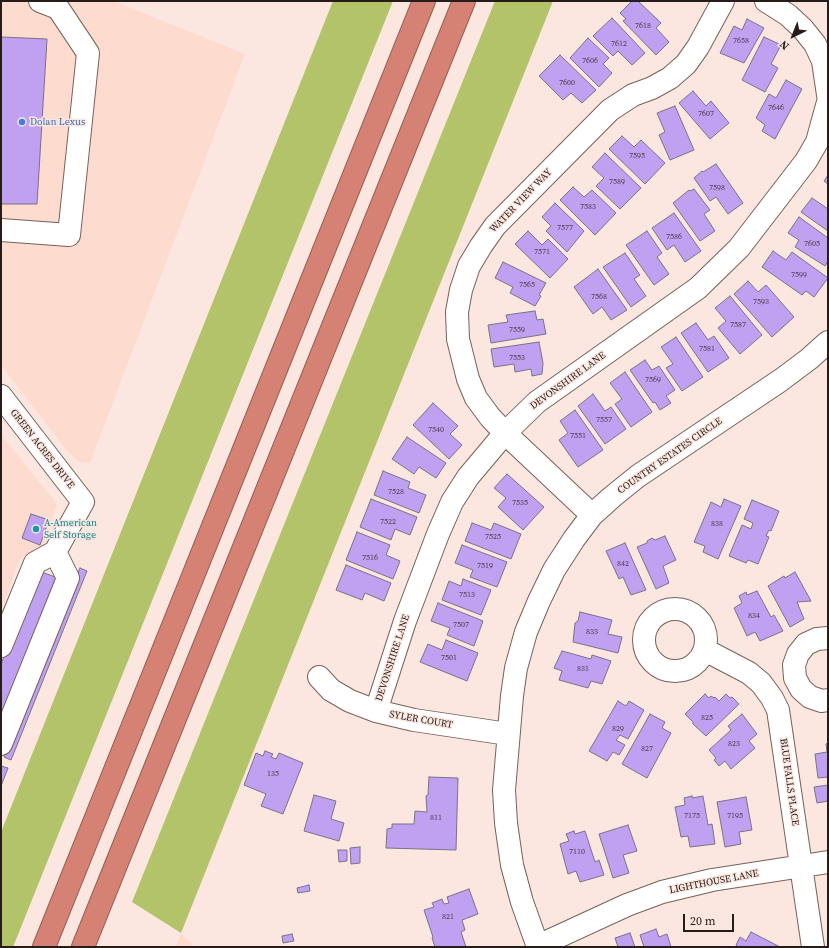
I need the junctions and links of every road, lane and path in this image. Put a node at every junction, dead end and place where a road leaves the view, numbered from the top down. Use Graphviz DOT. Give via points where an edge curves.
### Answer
graph roads {
  1 [pos="40,1"];
  2 [pos="424,1"];
  3 [pos="464,1"];
  4 [pos="723,1"];
  5 [pos="766,1"];
  6 [pos="828,95"];
  7 [pos="828,102"];
  8 [pos="1,230"];
  9 [pos="828,342"];
  10 [pos="1,396"];
  11 [pos="505,433"];
  12 [pos="592,515"];
  13 [pos="55,552"];
  14 [pos="828,638"];
  15 [pos="1,646"];
  16 [pos="705,650"];
  17 [pos="319,678"];
  18 [pos="798,683"];
  19 [pos="772,698"];
  20 [pos="828,700"];
  21 [pos="376,711"];
  22 [pos="508,734"];
  23 [pos="1,744"];
  24 [pos="828,862"];
  25 [pos="802,866"];
  26 [pos="538,946"];
  27 [pos="44,947"];
  28 [pos="83,947"];
  29 [pos="813,947"];
  1 -- 8 [label="street" via="58,8 88,53 69,235"];
  2 -- 27 [label="highway"];
  3 -- 28 [label="highway"];
  4 -- 11 [label="street, WATER VIEW WAY" via="686,64 670,78 633,95 610,110 495,226 469,266 461,290 458,312 458,339 462,360 476,398"];
  5 -- 6 [label="street" via="788,15 815,44 822,61"];
  7 -- 11 [label="street, DEVONSHIRE LANE" via="818,142 806,161 759,224 719,268 698,288 537,402"];
  9 -- 12 [label="street, COUNTRY ESTATES CIRCLE" via="781,380 638,476"];
  10 -- 13 [label="street, GREEN ACRES DRIVE" via="83,502"];
  11 -- 12 [label="street, WATER VIEW WAY"];
  11 -- 21 [label="street, DEVONSHIRE LANE" via="468,477 452,502 404,621"];
  12 -- 22 [label="street, COUNTRY ESTATES CIRCLE" via="554,570 526,632 514,682"];
  13 -- 15 [label="street" via="34,563"];
  13 -- 23 [label="street" via="68,578"];
  14 -- 18 [label="street" via="806,644 798,654 794,665"];
  16 -- 19 [label="street, BLUE FALLS PLACE" via="749,673 761,683"];
  17 -- 21 [label="street, SYLER COURT" via="331,690"];
  18 -- 19 [label="street"];
  18 -- 20 [label="street" via="810,697"];
  19 -- 25 [label="street, BLUE FALLS PLACE" via="782,728"];
  21 -- 22 [label="street, SYLER COURT" via="414,720"];
  22 -- 26 [label="street, COUNTRY ESTATES CIRCLE" via="504,790 506,823 512,865"];
  24 -- 25 [label="street, LIGHTHOUSE LANE"];
  25 -- 26 [label="street, LIGHTHOUSE LANE" via="712,880 662,892 626,905"];
  25 -- 29 [label="street, BLUE FALLS PLACE"];
}
